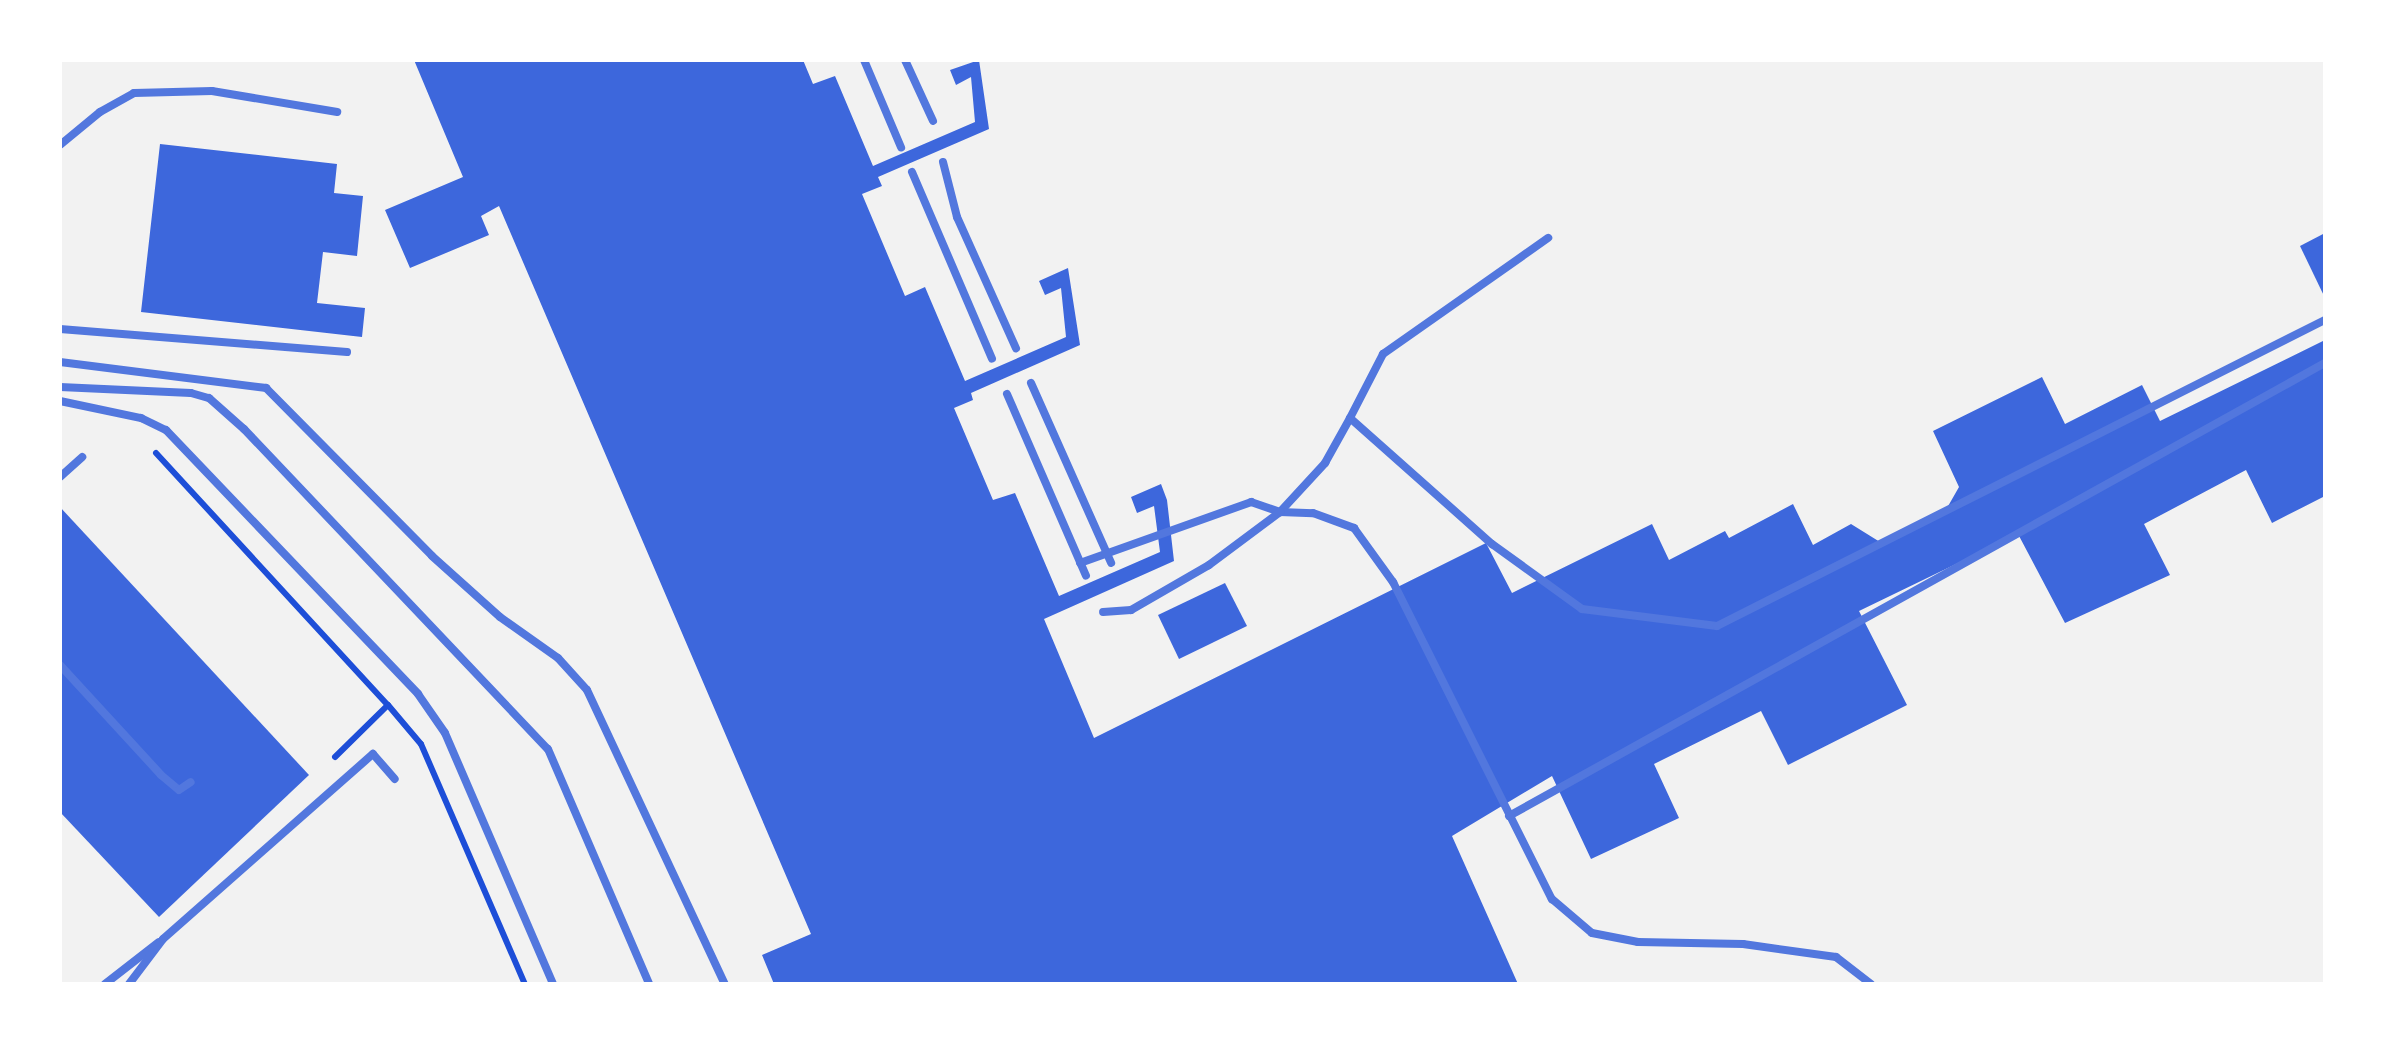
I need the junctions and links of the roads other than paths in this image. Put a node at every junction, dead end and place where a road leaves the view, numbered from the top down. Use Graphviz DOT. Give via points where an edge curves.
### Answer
graph roads {
  1 [pos="864,60"];
  2 [pos="905,60"];
  3 [pos="337,112"];
  4 [pos="933,121"];
  5 [pos="60,146"];
  6 [pos="901,147"];
  7 [pos="943,162"];
  8 [pos="912,172"];
  9 [pos="1548,238"];
  10 [pos="2325,320"];
  11 [pos="60,328"];
  12 [pos="1016,348"];
  13 [pos="347,352"];
  14 [pos="992,359"];
  15 [pos="60,362"];
  16 [pos="2325,363"];
  17 [pos="1031,382"];
  18 [pos="60,387"];
  19 [pos="1007,394"];
  20 [pos="60,401"];
  21 [pos="1350,418"];
  22 [pos="82,457"];
  23 [pos="60,477"];
  24 [pos="1280,512"];
  25 [pos="1109,558"];
  26 [pos="1080,564"];
  27 [pos="1086,576"];
  28 [pos="1103,612"];
  29 [pos="60,665"];
  30 [pos="395,779"];
  31 [pos="191,782"];
  32 [pos="1508,816"];
  33 [pos="164,940"];
  34 [pos="105,984"];
  35 [pos="129,984"];
  36 [pos="553,984"];
  37 [pos="649,984"];
  38 [pos="725,984"];
  39 [pos="1871,984"];
  1 -- 6 [label="lane"];
  2 -- 4 [label="lane"];
  3 -- 5 [label="lane" via="212,92 134,93"];
  7 -- 12 [label="lane" via="957,216"];
  8 -- 14 [label="lane"];
  9 -- 21 [label="lane" via="1383,354"];
  10 -- 21 [label="lane" via="1717,626 1582,609 1492,544"];
  11 -- 13 [label="lane"];
  15 -- 38 [label="lane" via="266,388 432,556 558,658 587,690"];
  16 -- 32 [label="lane"];
  17 -- 25 [label="lane"];
  18 -- 37 [label="lane" via="209,398 244,429 548,749"];
  19 -- 26 [label="lane"];
  20 -- 36 [label="lane" via="166,430 418,694 445,733"];
  21 -- 24 [label="lane" via="1325,463"];
  22 -- 23 [label="lane"];
  24 -- 25 [label="lane" via="1251,502"];
  24 -- 28 [label="lane" via="1131,610"];
  24 -- 32 [label="lane" via="1313,513 1354,528 1393,582"];
  25 -- 26 [label="lane"];
  26 -- 27 [label="lane"];
  29 -- 31 [label="lane" via="161,774 179,790"];
  30 -- 33 [label="lane" via="373,754"];
  32 -- 39 [label="lane" via="1552,900 1592,934 1836,958"];
  33 -- 34 [label="lane"];
  33 -- 35 [label="lane"];
}
